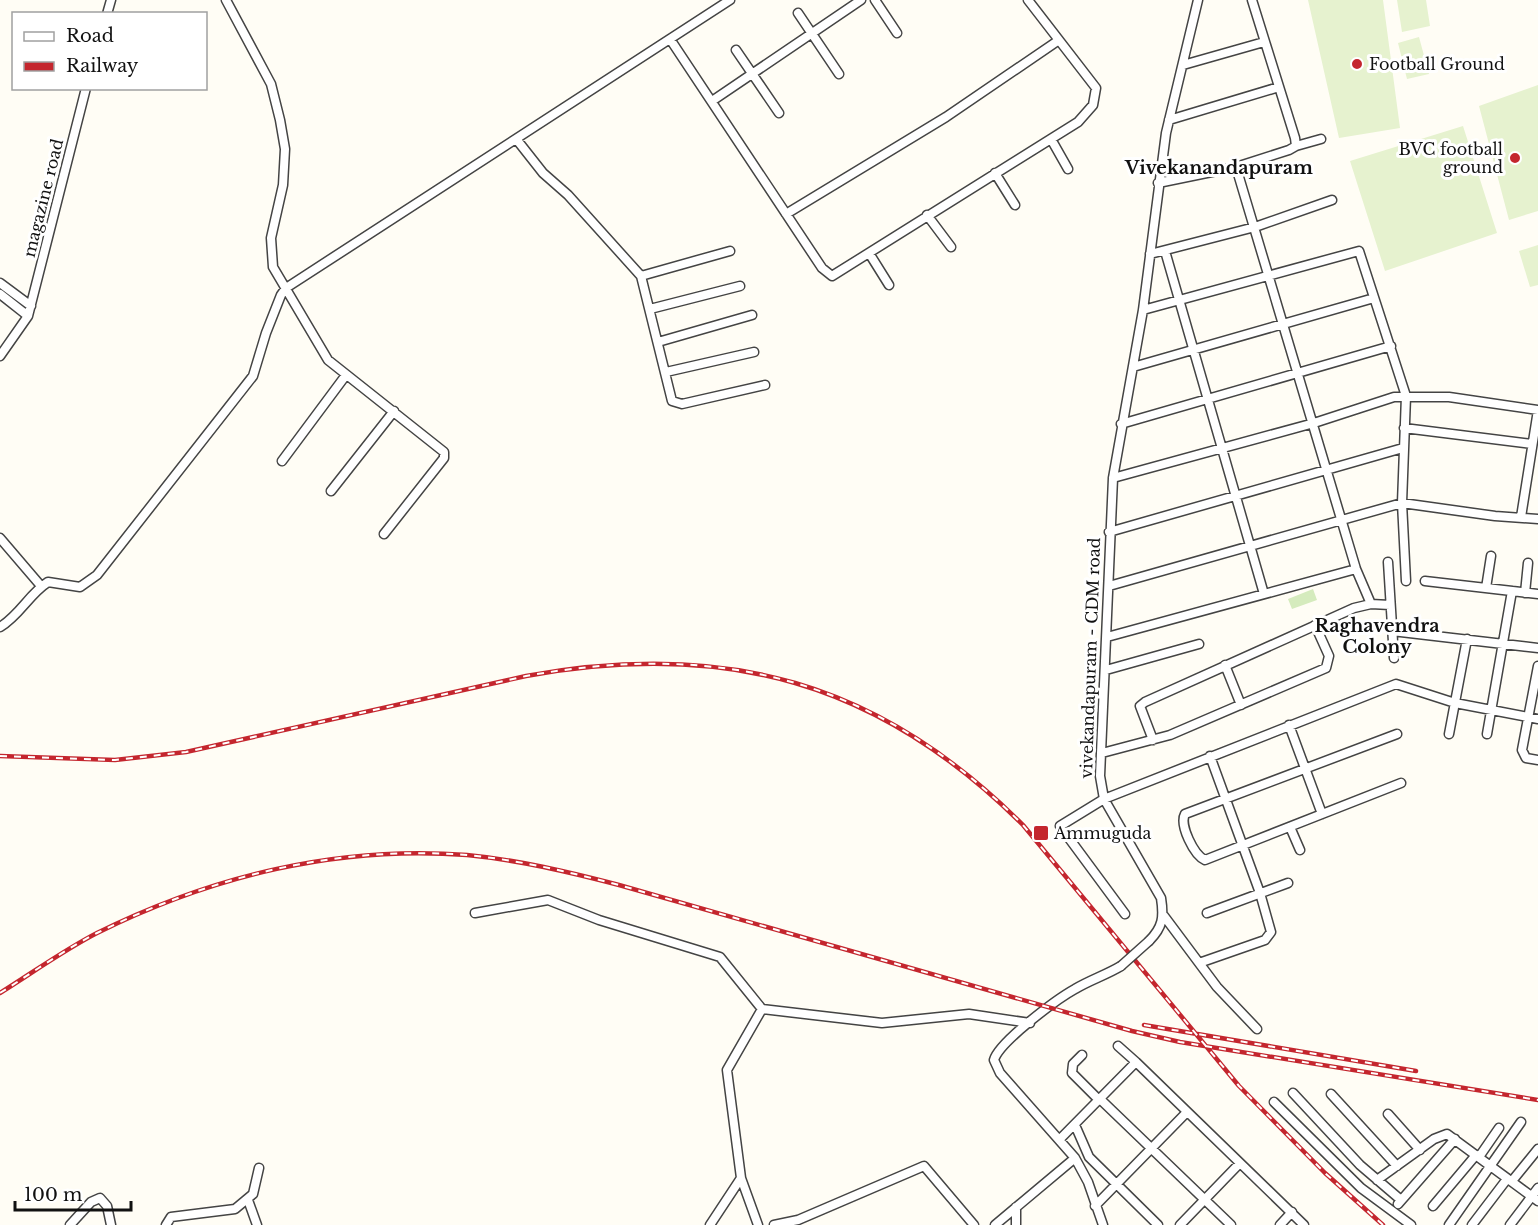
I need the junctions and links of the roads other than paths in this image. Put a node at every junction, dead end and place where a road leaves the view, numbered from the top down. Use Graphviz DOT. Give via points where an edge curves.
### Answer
graph roads {
  1 [pos="226,0"];
  2 [pos="730,0"];
  3 [pos="861,0"];
  4 [pos="875,0"];
  5 [pos="1028,0"];
  6 [pos="1198,0"];
  7 [pos="1252,0"];
  8 [pos="798,13"];
  9 [pos="812,33"];
  10 [pos="897,33"];
  11 [pos="670,39"];
  12 [pos="1059,40"];
  13 [pos="1264,42"];
  14 [pos="736,50"];
  15 [pos="1183,65"];
  16 [pos="752,74"];
  17 [pos="839,74"];
  18 [pos="1279,87"];
  19 [pos="86,90"];
  20 [pos="712,101"];
  21 [pos="779,113"];
  22 [pos="1169,120"];
  23 [pos="1051,139"];
  24 [pos="517,140"];
  25 [pos="1322,140"];
  26 [pos="1296,146"];
  27 [pos="1236,167"];
  28 [pos="1068,169"];
  29 [pos="995,173"];
  30 [pos="1158,183"];
  31 [pos="1332,200"];
  32 [pos="1015,205"];
  33 [pos="786,214"];
  34 [pos="927,215"];
  35 [pos="1255,227"];
  36 [pos="951,247"];
  37 [pos="730,251"];
  38 [pos="1166,251"];
  39 [pos="869,253"];
  40 [pos="1150,254"];
  41 [pos="641,276"];
  42 [pos="1271,277"];
  43 [pos="0,283"];
  44 [pos="889,285"];
  45 [pos="740,286"];
  46 [pos="286,288"];
  47 [pos="0,294"];
  48 [pos="1374,298"];
  49 [pos="1180,301"];
  50 [pos="31,306"];
  51 [pos="650,309"];
  52 [pos="1143,310"];
  53 [pos="752,315"];
  54 [pos="28,316"];
  55 [pos="1284,324"];
  56 [pos="658,342"];
  57 [pos="1390,346"];
  58 [pos="1194,351"];
  59 [pos="754,352"];
  60 [pos="0,356"];
  61 [pos="1133,367"];
  62 [pos="666,372"];
  63 [pos="1298,374"];
  64 [pos="346,375"];
  65 [pos="765,385"];
  66 [pos="1407,396"];
  67 [pos="1208,400"];
  68 [pos="1538,410"];
  69 [pos="394,411"];
  70 [pos="1314,423"];
  71 [pos="1121,424"];
  72 [pos="1404,428"];
  73 [pos="1532,444"];
  74 [pos="1403,448"];
  75 [pos="1222,449"];
  76 [pos="282,461"];
  77 [pos="1328,470"];
  78 [pos="1113,478"];
  79 [pos="331,491"];
  80 [pos="1236,496"];
  81 [pos="1402,503"];
  82 [pos="1521,517"];
  83 [pos="1538,519"];
  84 [pos="1342,520"];
  85 [pos="1109,532"];
  86 [pos="384,534"];
  87 [pos="0,538"];
  88 [pos="1250,546"];
  89 [pos="1491,556"];
  90 [pos="1388,562"];
  91 [pos="1528,563"];
  92 [pos="1356,569"];
  93 [pos="1406,581"];
  94 [pos="1425,581"];
  95 [pos="41,586"];
  96 [pos="1110,586"];
  97 [pos="1486,588"];
  98 [pos="1512,591"];
  99 [pos="1525,592"];
  100 [pos="1264,594"];
  101 [pos="1538,594"];
  102 [pos="1371,604"];
  103 [pos="1390,605"];
  104 [pos="1315,625"];
  105 [pos="0,627"];
  106 [pos="1392,631"];
  107 [pos="1107,637"];
  108 [pos="1467,639"];
  109 [pos="1504,643"];
  110 [pos="1199,644"];
  111 [pos="1538,648"];
  112 [pos="1394,658"];
  113 [pos="1225,665"];
  114 [pos="1538,666"];
  115 [pos="1106,670"];
  116 [pos="1455,703"];
  117 [pos="1241,705"];
  118 [pos="1492,709"];
  119 [pos="1534,718"];
  120 [pos="1288,725"];
  121 [pos="1397,734"];
  122 [pos="1449,734"];
  123 [pos="1487,734"];
  124 [pos="1153,740"];
  125 [pos="1102,753"];
  126 [pos="1210,756"];
  127 [pos="1538,760"];
  128 [pos="1304,769"];
  129 [pos="1401,783"];
  130 [pos="1104,799"];
  131 [pos="1226,799"];
  132 [pos="1322,814"];
  133 [pos="1290,826"];
  134 [pos="1243,845"];
  135 [pos="1300,850"];
  136 [pos="1288,883"];
  137 [pos="1260,893"];
  138 [pos="475,913"];
  139 [pos="1207,913"];
  140 [pos="1125,914"];
  141 [pos="1164,916"];
  142 [pos="1199,963"];
  143 [pos="762,1009"];
  144 [pos="1030,1023"];
  145 [pos="1257,1029"];
  146 [pos="1118,1046"];
  147 [pos="1082,1055"];
  148 [pos="1136,1062"];
  149 [pos="1293,1094"];
  150 [pos="1331,1094"];
  151 [pos="1099,1100"];
  152 [pos="1274,1101"];
  153 [pos="1187,1112"];
  154 [pos="1388,1114"];
  155 [pos="1521,1122"];
  156 [pos="1075,1125"];
  157 [pos="1499,1128"];
  158 [pos="1060,1139"];
  159 [pos="1455,1139"];
  160 [pos="1152,1148"];
  161 [pos="1538,1149"];
  162 [pos="1420,1150"];
  163 [pos="1477,1156"];
  164 [pos="1075,1158"];
  165 [pos="1240,1163"];
  166 [pos="1397,1166"];
  167 [pos="1491,1167"];
  168 [pos="259,1168"];
  169 [pos="741,1178"];
  170 [pos="1377,1180"];
  171 [pos="1510,1180"];
  172 [pos="1117,1185"];
  173 [pos="1538,1188"];
  174 [pos="1534,1199"];
  175 [pos="248,1200"];
  176 [pos="1205,1200"];
  177 [pos="1401,1200"];
  178 [pos="1095,1206"];
  179 [pos="1433,1206"];
  180 [pos="1016,1208"];
  181 [pos="1394,1208"];
  182 [pos="1292,1212"];
  183 [pos="70,1225"];
  184 [pos="111,1225"];
  185 [pos="166,1225"];
  186 [pos="257,1225"];
  187 [pos="710,1225"];
  188 [pos="758,1225"];
  189 [pos="774,1225"];
  190 [pos="974,1225"];
  191 [pos="995,1225"];
  192 [pos="1017,1225"];
  193 [pos="1103,1225"];
  194 [pos="1158,1225"];
  195 [pos="1180,1225"];
  196 [pos="1231,1225"];
  197 [pos="1280,1225"];
  198 [pos="1304,1225"];
  199 [pos="1411,1225"];
  200 [pos="1449,1225"];
  201 [pos="1472,1225"];
  202 [pos="1510,1225"];
  1 -- 46 [label="street" via="271,84 278,111 285,149 270,258"];
  2 -- 11 [label="street"];
  3 -- 9 [label="street"];
  4 -- 10 [label="street"];
  5 -- 12 [label="street"];
  6 -- 15 [label="street, vivekandapuram - CDM road"];
  7 -- 13 [label="street"];
  8 -- 9 [label="street"];
  9 -- 16 [label="street"];
  9 -- 17 [label="street"];
  11 -- 20 [label="street"];
  11 -- 24 [label="street"];
  12 -- 23 [label="street" via="1096,88 1094,105 1078,122"];
  12 -- 33 [label="street" via="946,117"];
  13 -- 15 [label="street"];
  13 -- 18 [label="street"];
  14 -- 16 [label="street"];
  15 -- 22 [label="street, vivekandapuram - CDM road"];
  16 -- 20 [label="street"];
  16 -- 21 [label="street"];
  18 -- 22 [label="street"];
  18 -- 26 [label="street"];
  19 -- 50 [label="street, magazine road"];
  20 -- 33 [label="street"];
  22 -- 30 [label="street, vivekandapuram - CDM road"];
  23 -- 28 [label="street"];
  23 -- 29 [label="street"];
  24 -- 41 [label="street" via="543,173"];
  24 -- 46 [label="street"];
  25 -- 26 [label="street"];
  26 -- 27 [label="street"];
  27 -- 30 [label="street"];
  27 -- 35 [label="street"];
  29 -- 32 [label="street"];
  29 -- 34 [label="street"];
  30 -- 40 [label="street, vivekandapuram - CDM road"];
  31 -- 35 [label="street"];
  33 -- 39 [label="street" via="829,276"];
  34 -- 36 [label="street"];
  34 -- 39 [label="street"];
  35 -- 38 [label="street"];
  35 -- 42 [label="street"];
  37 -- 41 [label="street"];
  38 -- 40 [label="street"];
  38 -- 49 [label="street"];
  39 -- 44 [label="street"];
  40 -- 52 [label="street, vivekandapuram - CDM road"];
  41 -- 51 [label="street"];
  42 -- 48 [label="street" via="1359,251"];
  42 -- 49 [label="street"];
  42 -- 55 [label="street"];
  43 -- 50 [label="street"];
  45 -- 51 [label="street"];
  46 -- 64 [label="street" via="322,352"];
  46 -- 95 [label="street" via="253,376 98,575 80,587 48,582"];
  47 -- 54 [label="street"];
  48 -- 55 [label="street"];
  48 -- 57 [label="street"];
  49 -- 52 [label="street"];
  49 -- 58 [label="street"];
  50 -- 54 [label="street, magazine road"];
  51 -- 56 [label="street"];
  52 -- 61 [label="street, vivekandapuram - CDM road"];
  53 -- 56 [label="street"];
  54 -- 60 [label="street, magazine road"];
  55 -- 58 [label="street"];
  55 -- 63 [label="street"];
  56 -- 62 [label="street"];
  57 -- 63 [label="street"];
  57 -- 66 [label="street"];
  58 -- 61 [label="street"];
  58 -- 67 [label="street"];
  59 -- 62 [label="street"];
  61 -- 71 [label="street, vivekandapuram - CDM road"];
  62 -- 65 [label="street" via="672,401 677,404"];
  63 -- 67 [label="street"];
  63 -- 70 [label="street"];
  64 -- 69 [label="street"];
  64 -- 76 [label="street"];
  66 -- 68 [label="street" via="1449,397"];
  66 -- 70 [label="street"];
  66 -- 72 [label="street"];
  67 -- 71 [label="street"];
  67 -- 75 [label="street"];
  68 -- 73 [label="street"];
  69 -- 79 [label="street"];
  69 -- 86 [label="street" via="440,447 444,458"];
  70 -- 75 [label="street"];
  70 -- 77 [label="street"];
  71 -- 78 [label="street, vivekandapuram - CDM road"];
  72 -- 73 [label="street"];
  72 -- 74 [label="street"];
  73 -- 82 [label="street"];
  74 -- 77 [label="street"];
  74 -- 81 [label="street"];
  75 -- 78 [label="street"];
  75 -- 80 [label="street"];
  77 -- 80 [label="street"];
  77 -- 84 [label="street"];
  78 -- 85 [label="street, vivekandapuram - CDM road"];
  80 -- 85 [label="street"];
  80 -- 88 [label="street"];
  81 -- 82 [label="street"];
  81 -- 84 [label="street"];
  81 -- 93 [label="street"];
  82 -- 83 [label="street"];
  84 -- 88 [label="street"];
  84 -- 92 [label="street"];
  85 -- 96 [label="street, vivekandapuram - CDM road"];
  87 -- 95 [label="street"];
  88 -- 96 [label="street"];
  88 -- 100 [label="street"];
  89 -- 97 [label="street"];
  90 -- 103 [label="street"];
  91 -- 99 [label="street"];
  92 -- 100 [label="street"];
  92 -- 102 [label="street"];
  94 -- 97 [label="street"];
  95 -- 105 [label="street" via="13,619"];
  96 -- 107 [label="street, vivekandapuram - CDM road"];
  97 -- 98 [label="street"];
  98 -- 99 [label="street"];
  98 -- 109 [label="street"];
  99 -- 101 [label="street"];
  100 -- 107 [label="street"];
  102 -- 103 [label="street"];
  102 -- 104 [label="street"];
  103 -- 106 [label="street"];
  104 -- 113 [label="street"];
  104 -- 117 [label="street" via="1329,656 1326,668"];
  106 -- 108 [label="street"];
  106 -- 112 [label="street"];
  107 -- 115 [label="street, vivekandapuram - CDM road"];
  108 -- 109 [label="street"];
  108 -- 116 [label="street"];
  109 -- 111 [label="street"];
  109 -- 118 [label="street"];
  110 -- 115 [label="street"];
  113 -- 117 [label="street"];
  113 -- 124 [label="street" via="1140,706"];
  114 -- 119 [label="street"];
  115 -- 125 [label="street, vivekandapuram - CDM road"];
  116 -- 118 [label="street"];
  116 -- 120 [label="street" via="1396,684"];
  116 -- 122 [label="street"];
  117 -- 124 [label="street"];
  118 -- 119 [label="street"];
  118 -- 123 [label="street"];
  119 -- 127 [label="street" via="1522,754"];
  120 -- 126 [label="street"];
  120 -- 128 [label="street"];
  121 -- 128 [label="street"];
  124 -- 125 [label="street"];
  125 -- 130 [label="street, vivekandapuram - CDM road"];
  126 -- 130 [label="street"];
  126 -- 131 [label="street"];
  128 -- 131 [label="street"];
  128 -- 132 [label="street"];
  129 -- 132 [label="street"];
  130 -- 140 [label="street" via="1060,826"];
  130 -- 141 [label="street, vivekandapuram - CDM road" via="1161,898"];
  131 -- 134 [label="street"];
  131 -- 134 [label="street" via="1185,814 1185,828 1198,856 1205,860"];
  132 -- 133 [label="street"];
  133 -- 134 [label="street"];
  133 -- 135 [label="street"];
  134 -- 137 [label="street"];
  136 -- 137 [label="street"];
  137 -- 139 [label="street"];
  137 -- 142 [label="street" via="1271,932 1267,938"];
  138 -- 143 [label="street" via="548,900 720,957"];
  141 -- 142 [label="street"];
  141 -- 144 [label="street, bridge" via="1158,932 1121,966 1076,988"];
  142 -- 145 [label="street"];
  143 -- 144 [label="street" via="882,1023 969,1014"];
  143 -- 169 [label="street" via="727,1070"];
  144 -- 158 [label="street" via="1001,1046 994,1065"];
  146 -- 148 [label="street"];
  147 -- 151 [label="street" via="1072,1064 1071,1072"];
  148 -- 151 [label="street"];
  148 -- 153 [label="street"];
  149 -- 170 [label="street"];
  150 -- 166 [label="street"];
  151 -- 156 [label="street"];
  151 -- 160 [label="street"];
  152 -- 199 [label="street" via="1361,1188"];
  153 -- 160 [label="street"];
  153 -- 165 [label="street"];
  154 -- 162 [label="street"];
  155 -- 167 [label="street"];
  156 -- 158 [label="street"];
  156 -- 172 [label="street" via="1085,1151"];
  157 -- 163 [label="street"];
  158 -- 164 [label="street"];
  159 -- 162 [label="street" via="1439,1135"];
  159 -- 163 [label="street"];
  159 -- 177 [label="street"];
  160 -- 172 [label="street"];
  160 -- 176 [label="street"];
  161 -- 171 [label="street"];
  162 -- 166 [label="street"];
  163 -- 167 [label="street"];
  163 -- 179 [label="street"];
  164 -- 178 [label="street"];
  164 -- 180 [label="street"];
  165 -- 176 [label="street"];
  165 -- 182 [label="street"];
  166 -- 170 [label="street"];
  167 -- 171 [label="street"];
  167 -- 200 [label="street"];
  168 -- 175 [label="street" via="255,1190"];
  169 -- 187 [label="street"];
  169 -- 188 [label="street"];
  170 -- 177 [label="street"];
  171 -- 174 [label="street"];
  171 -- 201 [label="street"];
  172 -- 178 [label="street"];
  172 -- 194 [label="street"];
  173 -- 174 [label="street"];
  174 -- 202 [label="street"];
  175 -- 185 [label="street" via="230,1211 171,1217"];
  175 -- 186 [label="street"];
  176 -- 195 [label="street"];
  176 -- 196 [label="street"];
  177 -- 181 [label="street"];
  178 -- 193 [label="street"];
  180 -- 191 [label="street"];
  180 -- 192 [label="street"];
  182 -- 197 [label="street"];
  182 -- 198 [label="street"];
  183 -- 184 [label="street" via="91,1202 100,1198 107,1206"];
  189 -- 190 [label="street" via="798,1220 924,1166"];
}
